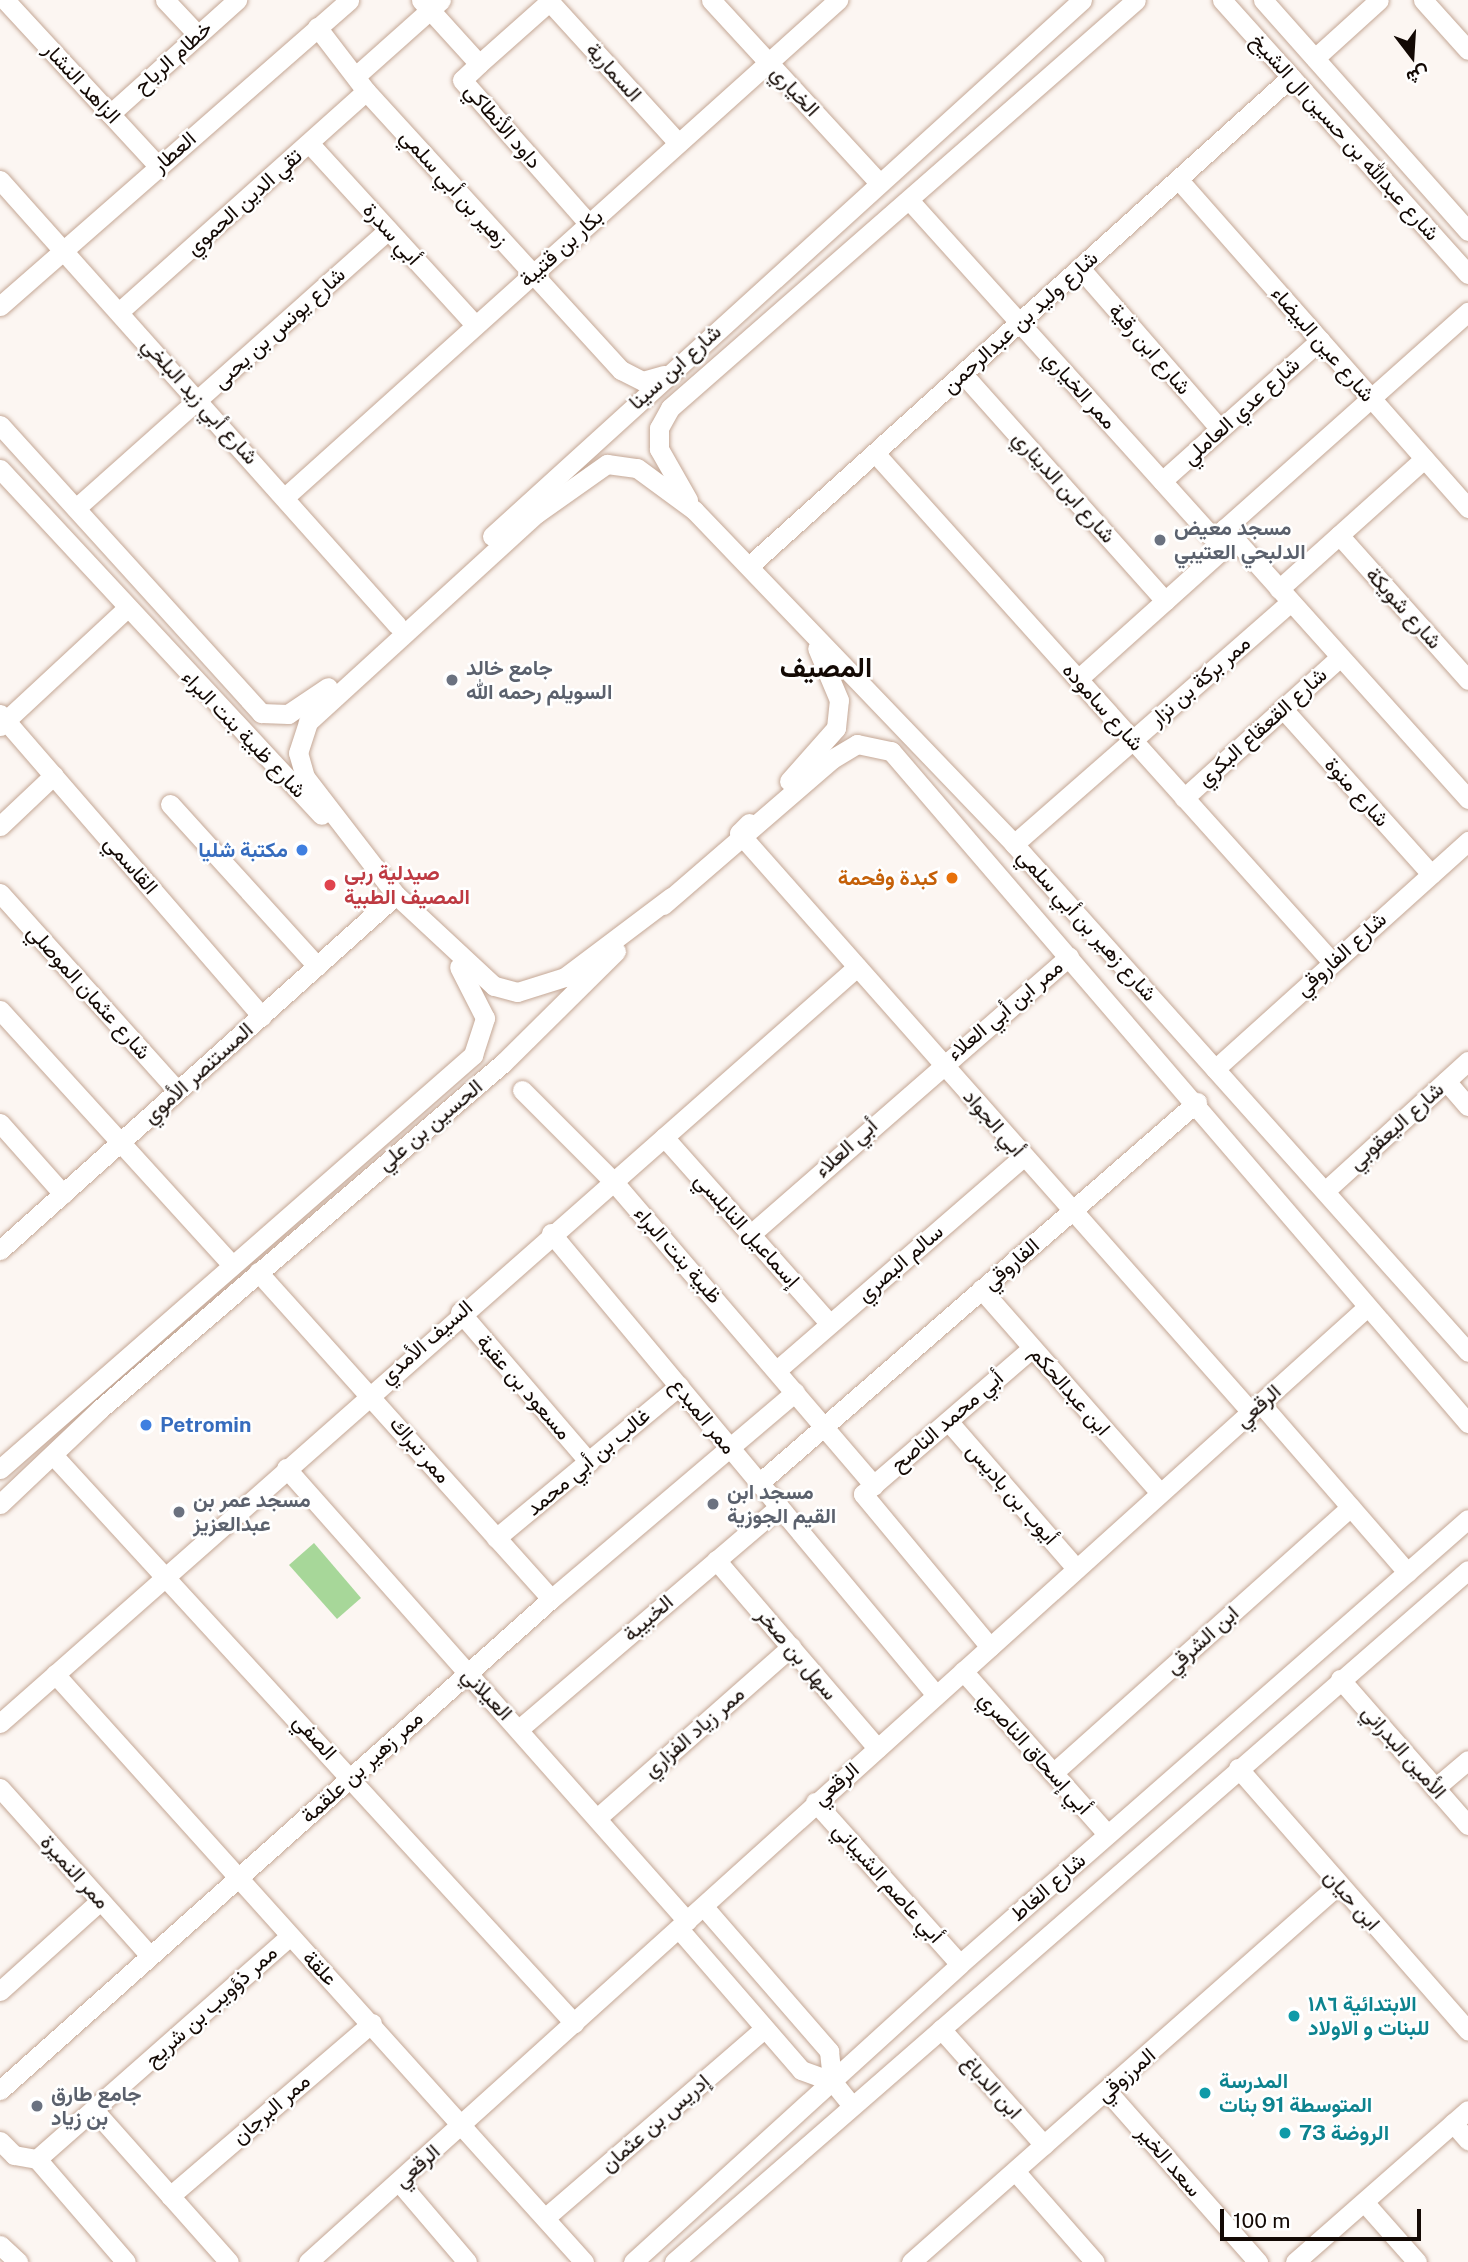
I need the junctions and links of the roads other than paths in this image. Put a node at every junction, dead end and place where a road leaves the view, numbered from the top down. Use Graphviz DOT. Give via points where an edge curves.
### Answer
graph roads {
  1 [pos="5,0"];
  2 [pos="165,0"];
  3 [pos="237,0"];
  4 [pos="711,0"];
  5 [pos="838,0"];
  6 [pos="1082,0"];
  7 [pos="1136,0"];
  8 [pos="1222,0"];
  9 [pos="1263,0"];
  10 [pos="1378,0"];
  11 [pos="1423,0"];
  12 [pos="550,1"];
  13 [pos="430,3"];
  14 [pos="338,4"];
  15 [pos="1070,7"];
  16 [pos="317,27"];
  17 [pos="198,35"];
  18 [pos="1468,50"];
  19 [pos="1315,58"];
  20 [pos="768,62"];
  21 [pos="479,64"];
  22 [pos="1291,77"];
  23 [pos="362,83"];
  24 [pos="110,114"];
  25 [pos="309,143"];
  26 [pos="678,143"];
  27 [pos="158,166"];
  28 [pos="1178,179"];
  29 [pos="0,180"];
  30 [pos="879,183"];
  31 [pos="909,200"];
  32 [pos="588,223"];
  33 [pos="832,226"];
  34 [pos="388,230"];
  35 [pos="1468,231"];
  36 [pos="854,248"];
  37 [pos="64,250"];
  38 [pos="1080,268"];
  39 [pos="533,274"];
  40 [pos="1468,274"];
  41 [pos="2,301"];
  42 [pos="120,311"];
  43 [pos="1468,312"];
  44 [pos="1020,322"];
  45 [pos="475,325"];
  46 [pos="1320,341"];
  47 [pos="962,374"];
  48 [pos="666,375"];
  49 [pos="1371,398"];
  50 [pos="198,400"];
  51 [pos="0,425"];
  52 [pos="1220,429"];
  53 [pos="875,453"];
  54 [pos="1424,459"];
  55 [pos="0,469"];
  56 [pos="1162,481"];
  57 [pos="285,497"];
  58 [pos="76,508"];
  59 [pos="1468,508"];
  60 [pos="694,510"];
  61 [pos="1225,528"];
  62 [pos="1339,535"];
  63 [pos="1223,549"];
  64 [pos="749,566"];
  65 [pos="1285,595"];
  66 [pos="1166,600"];
  67 [pos="125,610"];
  68 [pos="397,625"];
  69 [pos="810,634"];
  70 [pos="1340,657"];
  71 [pos="1078,679"];
  72 [pos="1468,680"];
  73 [pos="1283,709"];
  74 [pos="261,713"];
  75 [pos="2,720"];
  76 [pos="1133,740"];
  77 [pos="857,744"];
  78 [pos="54,775"];
  79 [pos="1184,798"];
  80 [pos="1468,799"];
  81 [pos="170,804"];
  82 [pos="0,827"];
  83 [pos="739,833"];
  84 [pos="1468,841"];
  85 [pos="1014,844"];
  86 [pos="1431,874"];
  87 [pos="0,893"];
  88 [pos="396,895"];
  89 [pos="671,897"];
  90 [pos="1069,957"];
  91 [pos="1332,962"];
  92 [pos="317,966"];
  93 [pos="857,967"];
  94 [pos="483,1002"];
  95 [pos="0,1010"];
  96 [pos="262,1016"];
  97 [pos="1468,1061"];
  98 [pos="941,1063"];
  99 [pos="1214,1069"];
  100 [pos="1446,1081"];
  101 [pos="177,1090"];
  102 [pos="523,1090"];
  103 [pos="1197,1102"];
  104 [pos="1468,1106"];
  105 [pos="0,1123"];
  106 [pos="664,1137"];
  107 [pos="121,1142"];
  108 [pos="1023,1157"];
  109 [pos="612,1181"];
  110 [pos="1325,1191"];
  111 [pos="63,1194"];
  112 [pos="1072,1211"];
  113 [pos="551,1233"];
  114 [pos="751,1234"];
  115 [pos="0,1250"];
  116 [pos="231,1264"];
  117 [pos="257,1272"];
  118 [pos="981,1289"];
  119 [pos="1366,1308"];
  120 [pos="460,1312"];
  121 [pos="829,1323"];
  122 [pos="1032,1348"];
  123 [pos="1468,1352"];
  124 [pos="777,1370"];
  125 [pos="679,1386"];
  126 [pos="369,1392"];
  127 [pos="795,1392"];
  128 [pos="1256,1408"];
  129 [pos="948,1421"];
  130 [pos="1468,1423"];
  131 [pos="826,1428"];
  132 [pos="729,1448"];
  133 [pos="53,1455"];
  134 [pos="589,1462"];
  135 [pos="286,1468"];
  136 [pos="0,1469"];
  137 [pos="758,1484"];
  138 [pos="868,1490"];
  139 [pos="1160,1493"];
  140 [pos="0,1504"];
  141 [pos="1351,1507"];
  142 [pos="778,1508"];
  143 [pos="1468,1519"];
  144 [pos="496,1538"];
  145 [pos="716,1560"];
  146 [pos="1076,1568"];
  147 [pos="1468,1570"];
  148 [pos="1407,1572"];
  149 [pos="168,1575"];
  150 [pos="551,1599"];
  151 [pos="791,1647"];
  152 [pos="990,1647"];
  153 [pos="963,1671"];
  154 [pos="467,1673"];
  155 [pos="55,1674"];
  156 [pos="1340,1679"];
  157 [pos="936,1695"];
  158 [pos="0,1723"];
  159 [pos="519,1729"];
  160 [pos="877,1748"];
  161 [pos="1468,1760"];
  162 [pos="1238,1768"];
  163 [pos="1054,1773"];
  164 [pos="351,1777"];
  165 [pos="0,1788"];
  166 [pos="1435,1788"];
  167 [pos="815,1802"];
  168 [pos="597,1818"];
  169 [pos="1468,1825"];
  170 [pos="1107,1835"];
  171 [pos="238,1878"];
  172 [pos="1338,1885"];
  173 [pos="100,1901"];
  174 [pos="704,1907"];
  175 [pos="683,1925"];
  176 [pos="290,1936"];
  177 [pos="150,1956"];
  178 [pos="960,1964"];
  179 [pos="3,1981"];
  180 [pos="372,2022"];
  181 [pos="575,2023"];
  182 [pos="764,2029"];
  183 [pos="941,2029"];
  184 [pos="1468,2031"];
  185 [pos="832,2081"];
  186 [pos="0,2091"];
  187 [pos="1108,2092"];
  188 [pos="852,2106"];
  189 [pos="94,2110"];
  190 [pos="1468,2110"];
  191 [pos="465,2122"];
  192 [pos="1453,2123"];
  193 [pos="1468,2140"];
  194 [pos="1044,2145"];
  195 [pos="5,2154"];
  196 [pos="37,2159"];
  197 [pos="1015,2171"];
  198 [pos="399,2182"];
  199 [pos="170,2196"];
  200 [pos="1364,2202"];
  201 [pos="546,2217"];
  202 [pos="0,2245"];
  203 [pos="14,2261"];
  204 [pos="126,2262"];
  205 [pos="229,2262"];
  206 [pos="308,2262"];
  207 [pos="467,2262"];
  208 [pos="584,2262"];
  209 [pos="633,2262"];
  210 [pos="674,2262"];
  211 [pos="911,2262"];
  212 [pos="1096,2262"];
  213 [pos="1258,2262"];
  214 [pos="1295,2262"];
  215 [pos="1417,2262"];
  1 -- 24 [label="street, الزاهد النشار"];
  2 -- 17 [label="street"];
  3 -- 17 [label="street, خطام الرياح"];
  4 -- 20 [label="street, الخياري"];
  5 -- 20 [label="street, بكار بن قتيبة"];
  6 -- 15 [label="street, شارع ابن سينا"];
  7 -- 31 [label="street, شارع ابن سينا"];
  8 -- 22 [label="street, شارع عبدالله بن حسين ال الشيخ"];
  9 -- 19 [label="street, شارع عبدالله بن حسين ال الشيخ"];
  10 -- 19 [label="street"];
  11 -- 18 [label="street"];
  12 -- 21 [label="street"];
  12 -- 26 [label="street, السمارية"];
  13 -- 21 [label="street, داود الأنطاكي"];
  13 -- 23 [label="street, تقي الدين الحموي"];
  14 -- 16 [label="street, العطار"];
  15 -- 30 [label="street, شارع ابن سينا"];
  16 -- 23 [label="street, زهير بن أبي سلمي"];
  16 -- 27 [label="street, العطار"];
  17 -- 24 [label="street, خطام الرياح"];
  19 -- 35 [label="street, شارع عبدالله بن حسين ال الشيخ"];
  20 -- 26 [label="street, بكار بن قتيبة"];
  20 -- 30 [label="street, الخياري"];
  21 -- 32 [label="street, داود الأنطاكي" via="461,80"];
  22 -- 28 [label="street, شارع وليد بن عبدالرحمن"];
  22 -- 40 [label="street, شارع عبدالله بن حسين ال الشيخ"];
  23 -- 25 [label="street, تقي الدين الحموي"];
  23 -- 39 [label="street, زهير بن أبي سلمي"];
  24 -- 27 [label="street, الزاهد النشار"];
  25 -- 34 [label="street, أبي سدرة"];
  25 -- 42 [label="street, تقي الدين الحموي"];
  26 -- 32 [label="street, بكار بن قتيبة"];
  27 -- 37 [label="street, العطار"];
  28 -- 38 [label="street, شارع وليد بن عبدالرحمن"];
  28 -- 46 [label="street, شارع عين البيضاء"];
  29 -- 37 [label="street, شارع أبي زيد البلخي"];
  30 -- 33 [label="street, شارع ابن سينا"];
  31 -- 36 [label="street, شارع ابن سينا"];
  31 -- 44 [label="street, ممر الخياري"];
  32 -- 39 [label="street, بكار بن قتيبة"];
  33 -- 36 [label="street"];
  33 -- 48 [label="street, شارع ابن سينا"];
  34 -- 45 [label="street, أبي سدرة"];
  34 -- 50 [label="street, شارع يونس بن يحىى"];
  36 -- 60 [label="street, شارع ابن سينا" via="670,408 659,428 659,449"];
  37 -- 41 [label="street, العطار"];
  37 -- 42 [label="street, شارع أبي زيد البلخي"];
  38 -- 44 [label="street, شارع وليد بن عبدالرحمن"];
  38 -- 52 [label="street, شارع ابن رقية"];
  39 -- 45 [label="street, بكار بن قتيبة"];
  39 -- 48 [label="street, زهير بن أبي سلمي" via="628,376 643,380"];
  42 -- 50 [label="street, شارع أبي زيد البلخي"];
  43 -- 49 [label="street"];
  44 -- 47 [label="street, شارع وليد بن عبدالرحمن"];
  44 -- 56 [label="street, ممر الخياري"];
  45 -- 57 [label="street, بكار بن قتيبة"];
  46 -- 49 [label="street, شارع عين البيضاء"];
  46 -- 52 [label="street, شارع عدي العاملي"];
  47 -- 53 [label="street, شارع وليد بن عبدالرحمن"];
  47 -- 66 [label="street, شارع ابن الديناري"];
  48 -- 68 [label="street, شارع ابن سينا"];
  49 -- 54 [label="street, شارع عين البيضاء"];
  49 -- 61 [label="street"];
  50 -- 57 [label="street, شارع أبي زيد البلخي"];
  50 -- 58 [label="street, شارع يونس بن يحىى"];
  51 -- 58 [label="street, شارع ظبية بنت البراء"];
  52 -- 56 [label="street, شارع عدي العاملي"];
  53 -- 64 [label="street, شارع وليد بن عبدالرحمن"];
  53 -- 71 [label="street, شارع ساموده"];
  54 -- 59 [label="street, شارع عين البيضاء"];
  54 -- 62 [label="street, ممر بركة بن نزار"];
  55 -- 67 [label="street, شارع ظبية بنت البراء"];
  56 -- 63 [label="street, ممر الخياري"];
  57 -- 68 [label="street, شارع أبي زيد البلخي"];
  58 -- 74 [label="street, شارع ظبية بنت البراء"];
  60 -- 64 [label="street, شارع زهير بن أبي سلمي"];
  60 -- 88 [label="street" via="637,468 607,464 586,475 308,722 298,753 305,777"];
  61 -- 63 [label="street"];
  61 -- 65 [label="street"];
  62 -- 65 [label="street, ممر بركة بن نزار"];
  62 -- 72 [label="street, شارع شويكة"];
  63 -- 66 [label="street"];
  64 -- 69 [label="street, شارع زهير بن أبي سلمي"];
  65 -- 70 [label="street"];
  65 -- 76 [label="street, ممر بركة بن نزار"];
  66 -- 71 [label="street"];
  67 -- 75 [label="street"];
  67 -- 88 [label="street, شارع ظبية بنت البراء"];
  68 -- 74 [label="street, شارع ابن سينا" via="311,702 288,713"];
  69 -- 83 [label="street" via="839,700 836,728"];
  69 -- 85 [label="street, شارع زهير بن أبي سلمي"];
  70 -- 73 [label="street, شارع القعقاع البكري"];
  70 -- 80 [label="street"];
  71 -- 76 [label="street, شارع ساموده"];
  73 -- 79 [label="street, شارع القعقاع البكري"];
  73 -- 86 [label="street, شارع منوة"];
  75 -- 78 [label="street, القاسمي"];
  76 -- 79 [label="street, شارع ساموده"];
  76 -- 85 [label="street, ممر بركة بن نزار"];
  77 -- 83 [label="street, الحسين بن علي"];
  77 -- 90 [label="street, شارع زهير بن أبي سلمي" via="891,751 910,767"];
  78 -- 82 [label="street"];
  78 -- 96 [label="street, القاسمي"];
  79 -- 91 [label="street, شارع ساموده"];
  81 -- 92 [label="street"];
  83 -- 89 [label="street, الحسين بن علي"];
  83 -- 93 [label="street, أبي الجواد"];
  84 -- 86 [label="street, شارع الفاروقي"];
  85 -- 99 [label="street, شارع زهير بن أبي سلمي"];
  86 -- 91 [label="street, شارع الفاروقي"];
  87 -- 101 [label="street, شارع عثمان الموصلي"];
  88 -- 89 [label="street" via="494,986 517,992 565,977"];
  88 -- 92 [label="street, المستنصر الأموي"];
  88 -- 94 [label="street, شارع ظبية بنت البراء"];
  89 -- 117 [label="street, الحسين بن علي" via="503,1063"];
  90 -- 98 [label="street, ممر ابن أبي العلاء"];
  90 -- 103 [label="street, شارع زهير بن أبي سلمي"];
  91 -- 99 [label="street, شارع الفاروقي"];
  92 -- 96 [label="street, المستنصر الأموي"];
  93 -- 98 [label="street, أبي الجواد"];
  93 -- 106 [label="street, السيف الأمدي"];
  94 -- 116 [label="street, الحسين بن علي" via="484,1030 473,1055"];
  95 -- 107 [label="street"];
  96 -- 101 [label="street, المستنصر الأموي"];
  97 -- 100 [label="street, شارع اليعقوبي"];
  98 -- 108 [label="street, أبي الجواد"];
  98 -- 114 [label="street, أبي العلاء"];
  99 -- 110 [label="street, شارع زهير بن أبي سلمي"];
  100 -- 104 [label="street"];
  100 -- 110 [label="street, شارع اليعقوبي"];
  101 -- 107 [label="street, المستنصر الأموي"];
  102 -- 109 [label="street, ظبية بنت البراء"];
  103 -- 112 [label="street, الفاروقي"];
  103 -- 119 [label="street, شارع زهير بن أبي سلمي"];
  105 -- 111 [label="street"];
  106 -- 109 [label="street, السيف الأمدي"];
  106 -- 114 [label="street, إسماعيل النابلسي"];
  107 -- 111 [label="street, المستنصر الأموي"];
  107 -- 116 [label="street"];
  108 -- 112 [label="street, أبي الجواد"];
  108 -- 121 [label="street, سالم البصري"];
  109 -- 113 [label="street, السيف الأمدي"];
  109 -- 124 [label="street, ظبية بنت البراء"];
  110 -- 123 [label="street, شارع زهير بن أبي سلمي"];
  111 -- 115 [label="street, المستنصر الأموي"];
  112 -- 118 [label="street, الفاروقي"];
  112 -- 128 [label="street, أبي الجواد"];
  113 -- 120 [label="street, السيف الأمدي"];
  113 -- 125 [label="street, ممر المبدع"];
  114 -- 121 [label="street, إسماعيل النابلسي"];
  116 -- 136 [label="street, الحسين بن علي"];
  117 -- 126 [label="street, ممر تبراك"];
  117 -- 133 [label="street, الحسين بن علي"];
  118 -- 122 [label="street, ابن عبدالحكم"];
  118 -- 131 [label="street, الفاروقي"];
  119 -- 128 [label="street, الرقعي"];
  119 -- 130 [label="street, شارع زهير بن أبي سلمي"];
  120 -- 126 [label="street, السيف الأمدي"];
  120 -- 134 [label="street, مسعود بن عقبة"];
  121 -- 124 [label="street, سالم البصري"];
  122 -- 129 [label="street, أبي محمد الناصح"];
  122 -- 139 [label="street, ابن عبدالحكم"];
  124 -- 127 [label="street, ظبية بنت البراء"];
  125 -- 132 [label="street, ممر المبدع"];
  125 -- 134 [label="street, غالب بن أبي محمد"];
  126 -- 135 [label="street, السيف الأمدي"];
  126 -- 144 [label="street, ممر تبراك"];
  127 -- 131 [label="street, ظبية بنت البراء"];
  127 -- 132 [label="street, ممر زهير بن علقمة"];
  128 -- 139 [label="street, الرقعي"];
  128 -- 141 [label="street, أبي الجواد"];
  129 -- 138 [label="street, أبي محمد الناصح"];
  129 -- 146 [label="street, أيوب بن باديس"];
  131 -- 137 [label="street, الفاروقي"];
  131 -- 138 [label="street, ظبية بنت البراء"];
  132 -- 137 [label="street, ممر المبدع"];
  132 -- 150 [label="street, ممر زهير بن علقمة"];
  133 -- 140 [label="street, الحسين بن علي"];
  133 -- 149 [label="street, الصفي"];
  134 -- 144 [label="street, غالب بن أبي محمد"];
  135 -- 149 [label="street, السيف الأمدي"];
  135 -- 154 [label="street, العيلاني"];
  137 -- 142 [label="street, ممر المبدع"];
  138 -- 152 [label="street"];
  139 -- 146 [label="street, الرقعي"];
  141 -- 148 [label="street, أبي الجواد"];
  141 -- 163 [label="street, ابن الشرقي"];
  142 -- 145 [label="street, الخبيبة"];
  142 -- 157 [label="street, ممر المبدع"];
  143 -- 148 [label="street, شارع الغاط"];
  144 -- 150 [label="street, ممر تبراك"];
  145 -- 151 [label="street, سهل بن صخر"];
  145 -- 159 [label="street, الخبيبة"];
  146 -- 152 [label="street, الرقعي"];
  147 -- 156 [label="street, شارع الغاط"];
  148 -- 170 [label="street, شارع الغاط"];
  149 -- 155 [label="street, السيف الأمدي"];
  149 -- 164 [label="street, الصفي"];
  150 -- 154 [label="street, ممر زهير بن علقمة"];
  151 -- 160 [label="street, سهل بن صخر"];
  151 -- 168 [label="street, ممر زياد الفزاري"];
  152 -- 153 [label="street, الرقعي"];
  153 -- 157 [label="street, الرقعي"];
  153 -- 163 [label="street, أبي إسحاق الناصري"];
  154 -- 159 [label="street, العيلاني"];
  154 -- 164 [label="street, ممر زهير بن علقمة"];
  155 -- 158 [label="street, السيف الأمدي"];
  155 -- 171 [label="street, علقة"];
  156 -- 162 [label="street, شارع الغاط"];
  156 -- 166 [label="street, الأمين البدراني"];
  157 -- 160 [label="street, الرقعي"];
  159 -- 168 [label="street, العيلاني"];
  160 -- 167 [label="street, الرقعي"];
  161 -- 166 [label="street"];
  162 -- 172 [label="street, ابن حيان"];
  162 -- 183 [label="street, شارع الغاط"];
  163 -- 170 [label="street, أبي إسحاق الناصري"];
  164 -- 171 [label="street, ممر زهير بن علقمة"];
  164 -- 181 [label="street, الصفي"];
  165 -- 173 [label="street, ممر النميرة"];
  166 -- 169 [label="street, الأمين البدراني"];
  167 -- 174 [label="street, الرقعي"];
  167 -- 178 [label="street, أبي عاصم الشيباني"];
  168 -- 175 [label="street, العيلاني"];
  170 -- 178 [label="street, شارع الغاط"];
  171 -- 176 [label="street, علقة"];
  171 -- 177 [label="street, ممر زهير بن علقمة"];
  172 -- 184 [label="street, ابن حيان"];
  172 -- 187 [label="street, المرزوقي"];
  173 -- 177 [label="street, ممر النميرة"];
  173 -- 179 [label="street"];
  174 -- 175 [label="street, الرقعي"];
  174 -- 185 [label="street" via="830,2051"];
  175 -- 181 [label="street, الرقعي"];
  175 -- 182 [label="street, العيلاني"];
  176 -- 180 [label="street, علقة"];
  176 -- 189 [label="street, ممر ذؤويب بن شريح"];
  177 -- 186 [label="street, ممر زهير بن علقمة"];
  178 -- 185 [label="street, شارع الغاط"];
  180 -- 191 [label="street, علقة"];
  180 -- 199 [label="street, ممر البرجان"];
  181 -- 191 [label="street, الرقعي"];
  182 -- 185 [label="street, العيلاني" via="801,2070"];
  182 -- 201 [label="street, إدريس بن عثمان"];
  183 -- 188 [label="street, شارع الغاط"];
  183 -- 194 [label="street, ابن الدباغ"];
  185 -- 188 [label="street"];
  185 -- 209 [label="street, شارع الغاط"];
  187 -- 194 [label="street, المرزوقي"];
  187 -- 213 [label="street, سعد الخير"];
  188 -- 210 [label="street, شارع الغاط"];
  189 -- 196 [label="street, ممر ذؤويب بن شريح"];
  189 -- 199 [label="street"];
  190 -- 192 [label="street"];
  191 -- 198 [label="street, الرقعي"];
  191 -- 201 [label="street, علقة"];
  192 -- 193 [label="street"];
  192 -- 200 [label="street"];
  194 -- 197 [label="street, المرزوقي"];
  195 -- 196 [label="street"];
  196 -- 204 [label="street"];
  197 -- 211 [label="street, المرزوقي"];
  197 -- 212 [label="street"];
  198 -- 206 [label="street, الرقعي"];
  198 -- 207 [label="street"];
  199 -- 205 [label="street"];
  200 -- 214 [label="street"];
  200 -- 215 [label="street"];
  201 -- 208 [label="street, علقة"];
  202 -- 203 [label="street"];
}
